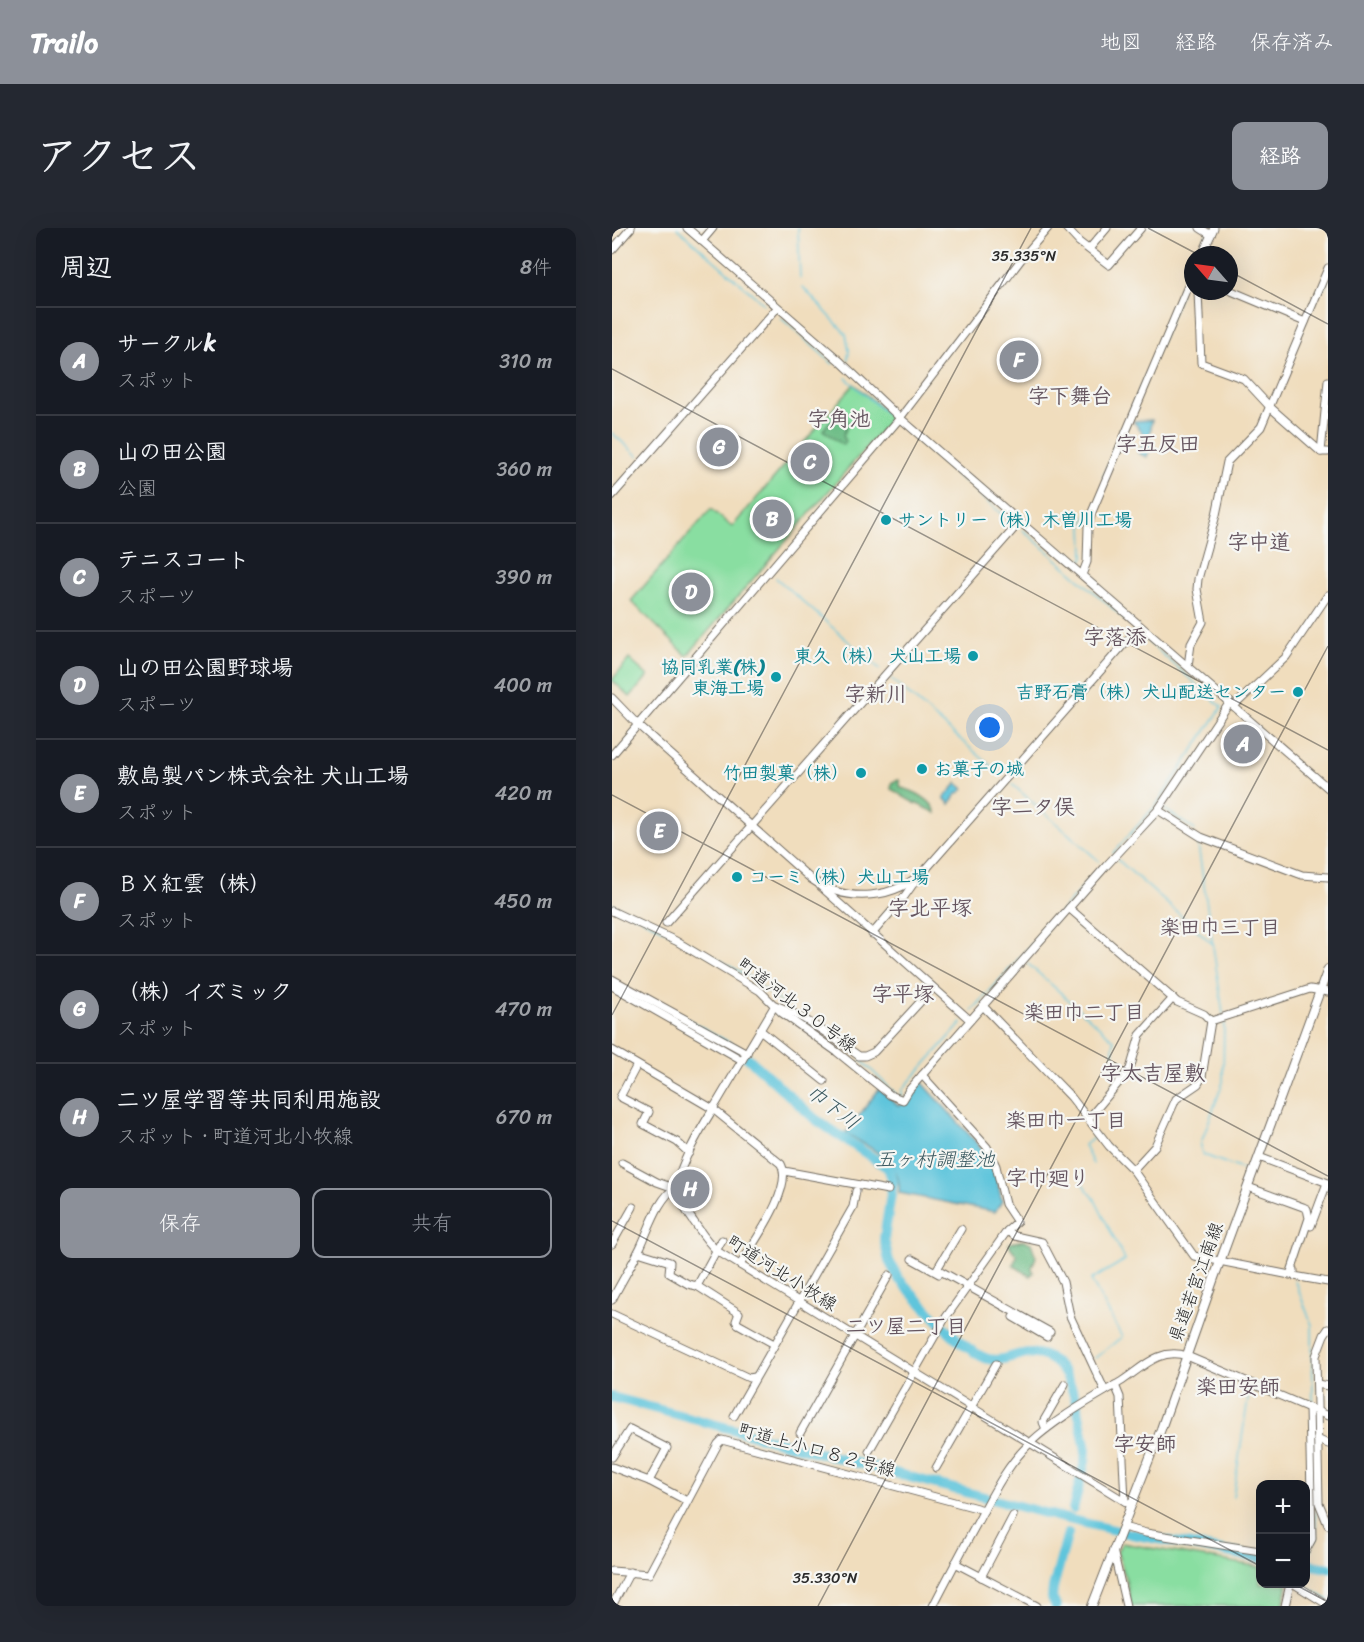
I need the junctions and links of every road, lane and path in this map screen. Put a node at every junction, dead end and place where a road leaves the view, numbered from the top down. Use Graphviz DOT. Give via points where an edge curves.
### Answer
graph roads {
  1 [pos="631,228"];
  2 [pos="687,228"];
  3 [pos="713,228"];
  4 [pos="1048,228"];
  5 [pos="1066,228"];
  6 [pos="1107,228"];
  7 [pos="1141,228"];
  8 [pos="1208,231"];
  9 [pos="702,241"];
  10 [pos="1204,246"];
  11 [pos="1089,249"];
  12 [pos="612,250"];
  13 [pos="1328,268"];
  14 [pos="1238,294"];
  15 [pos="1184,295"];
  16 [pos="1198,300"];
  17 [pos="777,308"];
  18 [pos="1305,322"];
  19 [pos="1328,381"];
  20 [pos="1271,408"];
  21 [pos="900,418"];
  22 [pos="1326,423"];
  23 [pos="1324,452"];
  24 [pos="612,496"];
  25 [pos="1020,522"];
  26 [pos="1082,575"];
  27 [pos="1328,596"];
  28 [pos="1140,626"];
  29 [pos="1188,666"];
  30 [pos="612,698"];
  31 [pos="1232,704"];
  32 [pos="638,725"];
  33 [pos="612,755"];
  34 [pos="1328,788"];
  35 [pos="1158,810"];
  36 [pos="751,827"];
  37 [pos="917,877"];
  38 [pos="1328,877"];
  39 [pos="816,882"];
  40 [pos="1069,908"];
  41 [pos="612,910"];
  42 [pos="666,923"];
  43 [pos="872,934"];
  44 [pos="1328,969"];
  45 [pos="612,979"];
  46 [pos="933,988"];
  47 [pos="613,989"];
  48 [pos="1324,991"];
  49 [pos="1173,998"];
  50 [pos="775,1005"];
  51 [pos="983,1006"];
  52 [pos="970,1020"];
  53 [pos="1212,1021"];
  54 [pos="760,1030"];
  55 [pos="612,1050"];
  56 [pos="745,1056"];
  57 [pos="637,1065"];
  58 [pos="922,1075"];
  59 [pos="824,1081"];
  60 [pos="713,1109"];
  61 [pos="1089,1118"];
  62 [pos="689,1153"];
  63 [pos="1259,1157"];
  64 [pos="622,1163"];
  65 [pos="1133,1170"];
  66 [pos="784,1174"];
  67 [pos="1328,1183"];
  68 [pos="675,1187"];
  69 [pos="1248,1187"];
  70 [pos="888,1190"];
  71 [pos="856,1191"];
  72 [pos="633,1207"];
  73 [pos="1007,1231"];
  74 [pos="722,1240"];
  75 [pos="612,1244"];
  76 [pos="717,1251"];
  77 [pos="638,1252"];
  78 [pos="912,1259"];
  79 [pos="1221,1261"];
  80 [pos="740,1265"];
  81 [pos="933,1271"];
  82 [pos="889,1275"];
  83 [pos="1328,1282"];
  84 [pos="697,1286"];
  85 [pos="966,1288"];
  86 [pos="612,1300"];
  87 [pos="799,1301"];
  88 [pos="612,1314"];
  89 [pos="1328,1329"];
  90 [pos="855,1335"];
  91 [pos="1049,1335"];
  92 [pos="774,1344"];
  93 [pos="1187,1356"];
  94 [pos="996,1364"];
  95 [pos="914,1371"];
  96 [pos="755,1377"];
  97 [pos="1065,1384"];
  98 [pos="1317,1384"];
  99 [pos="1115,1385"];
  100 [pos="1328,1386"];
  101 [pos="1106,1391"];
  102 [pos="972,1406"];
  103 [pos="1309,1408"];
  104 [pos="1317,1412"];
  105 [pos="734,1416"];
  106 [pos="1328,1416"];
  107 [pos="1046,1429"];
  108 [pos="800,1433"];
  109 [pos="1317,1439"];
  110 [pos="1031,1442"];
  111 [pos="1328,1444"];
  112 [pos="868,1451"];
  113 [pos="612,1456"];
  114 [pos="612,1467"];
  115 [pos="936,1468"];
  116 [pos="649,1481"];
  117 [pos="687,1501"];
  118 [pos="1128,1503"];
  119 [pos="985,1507"];
  120 [pos="1014,1516"];
  121 [pos="1328,1525"];
  122 [pos="1123,1527"];
  123 [pos="1310,1542"];
  124 [pos="1256,1550"];
  125 [pos="1113,1551"];
  126 [pos="955,1563"];
  127 [pos="612,1571"];
  128 [pos="630,1572"];
  129 [pos="981,1577"];
  130 [pos="1291,1588"];
  131 [pos="1299,1588"];
  132 [pos="1328,1605"];
  133 [pos="612,1606"];
  134 [pos="933,1606"];
  135 [pos="1037,1606"];
  136 [pos="1092,1606"];
  137 [pos="1126,1606"];
  138 [pos="1285,1606"];
  1 -- 12 [label="street"];
  2 -- 9 [label="street"];
  3 -- 9 [label="street"];
  4 -- 21 [label="street"];
  5 -- 11 [label="street"];
  6 -- 11 [label="street"];
  7 -- 11 [label="street" via="1109,265"];
  8 -- 10 [label="street"];
  9 -- 17 [label="street"];
  13 -- 18 [label="street"];
  14 -- 18 [label="street"];
  15 -- 26 [label="street" via="1092,512"];
  16 -- 20 [label="street" via="1201,363 1244,379"];
  17 -- 21 [label="street"];
  17 -- 24 [label="street"];
  18 -- 20 [label="street"];
  19 -- 22 [label="street"];
  20 -- 23 [label="street"];
  20 -- 29 [label="street" via="1261,427 1227,462 1198,579 1203,622 1191,644"];
  21 -- 25 [label="street"];
  21 -- 32 [label="street"];
  22 -- 23 [label="street"];
  25 -- 26 [label="street"];
  25 -- 36 [label="street"];
  26 -- 28 [label="street"];
  27 -- 31 [label="street" via="1286,657"];
  28 -- 29 [label="street"];
  28 -- 37 [label="street"];
  29 -- 31 [label="street"];
  30 -- 32 [label="street"];
  31 -- 34 [label="street"];
  31 -- 35 [label="street"];
  32 -- 33 [label="street"];
  32 -- 36 [label="street"];
  35 -- 38 [label="street" via="1201,837 1302,874"];
  35 -- 40 [label="street"];
  36 -- 39 [label="street"];
  36 -- 42 [label="street"];
  37 -- 39 [label="street" via="893,890 867,896 843,893"];
  37 -- 43 [label="street"];
  39 -- 43 [label="street"];
  40 -- 49 [label="street"];
  40 -- 51 [label="street"];
  41 -- 50 [label="street, 町道河北３０号線" via="692,949 760,991"];
  43 -- 46 [label="street"];
  44 -- 48 [label="main road, 県道若宮江南線"];
  45 -- 56 [label="street"];
  46 -- 50 [label="street" via="874,1052 865,1056"];
  46 -- 52 [label="street"];
  47 -- 56 [label="street"];
  48 -- 53 [label="street" via="1310,989"];
  48 -- 63 [label="main road, 県道若宮江南線"];
  49 -- 53 [label="street"];
  49 -- 61 [label="street" via="1140,1035 1130,1069"];
  50 -- 54 [label="street"];
  50 -- 58 [label="street, 町道河北３０号線" via="896,1098 903,1100"];
  51 -- 52 [label="street"];
  51 -- 61 [label="street"];
  52 -- 58 [label="street"];
  53 -- 65 [label="street" via="1202,1077 1176,1099 1155,1146"];
  54 -- 56 [label="street"];
  54 -- 59 [label="street"];
  55 -- 57 [label="street"];
  56 -- 60 [label="street"];
  57 -- 60 [label="street"];
  57 -- 62 [label="street" via="620,1097 649,1112 643,1124"];
  58 -- 73 [label="street" via="987,1147 1005,1204 1017,1222"];
  60 -- 62 [label="street"];
  60 -- 66 [label="street" via="781,1164"];
  61 -- 65 [label="street"];
  62 -- 68 [label="street"];
  63 -- 67 [label="street"];
  63 -- 69 [label="main road, 県道若宮江南線"];
  64 -- 68 [label="street"];
  65 -- 79 [label="street" via="1194,1256"];
  66 -- 70 [label="street"];
  66 -- 80 [label="street" via="782,1193"];
  67 -- 83 [label="street" via="1293,1273"];
  68 -- 76 [label="street, 町道河北小牧線" via="687,1212"];
  68 -- 77 [label="street" via="654,1215"];
  69 -- 79 [label="main road, 県道若宮江南線"];
  69 -- 79 [label="street" via="1308,1212 1290,1275"];
  71 -- 87 [label="street" via="853,1207"];
  72 -- 75 [label="street"];
  73 -- 85 [label="street"];
  73 -- 101 [label="street" via="1042,1242 1063,1282 1070,1316"];
  74 -- 76 [label="street"];
  76 -- 80 [label="street, 町道河北小牧線"];
  76 -- 84 [label="street"];
  77 -- 84 [label="street" via="667,1261 671,1264 669,1273"];
  77 -- 86 [label="street"];
  78 -- 81 [label="street"];
  79 -- 93 [label="main road, 県道若宮江南線"];
  80 -- 87 [label="street, 町道河北小牧線"];
  81 -- 85 [label="street"];
  81 -- 85 [label="street" via="959,1228 937,1269"];
  82 -- 90 [label="street"];
  84 -- 92 [label="street" via="739,1313 738,1324"];
  85 -- 91 [label="street"];
  85 -- 95 [label="street"];
  87 -- 90 [label="street, 町道河北小牧線"];
  87 -- 92 [label="street"];
  88 -- 96 [label="street" via="749,1378"];
  89 -- 98 [label="street" via="1316,1356"];
  90 -- 95 [label="street, 町道河北小牧線"];
  90 -- 108 [label="street"];
  92 -- 96 [label="street"];
  93 -- 99 [label="street" via="1158,1356"];
  93 -- 103 [label="street"];
  93 -- 118 [label="main road, 県道若宮江南線" via="1161,1429"];
  94 -- 102 [label="street"];
  95 -- 102 [label="street, 町道河北小牧線"];
  95 -- 112 [label="street"];
  96 -- 105 [label="street"];
  97 -- 107 [label="street" via="1043,1422"];
  98 -- 100 [label="street"];
  98 -- 104 [label="street"];
  99 -- 101 [label="street"];
  99 -- 118 [label="street" via="1120,1397"];
  101 -- 107 [label="street"];
  102 -- 110 [label="street, 町道河北小牧線"];
  102 -- 115 [label="street"];
  103 -- 104 [label="street"];
  103 -- 123 [label="street"];
  104 -- 106 [label="street"];
  104 -- 109 [label="street"];
  107 -- 110 [label="street"];
  109 -- 111 [label="street"];
  109 -- 121 [label="street" via="1319,1503"];
  110 -- 118 [label="street, 町道河北小牧線"];
  110 -- 119 [label="street" via="1011,1464"];
  113 -- 116 [label="street" via="630,1429 667,1448"];
  114 -- 116 [label="street"];
  116 -- 117 [label="street"];
  117 -- 119 [label="street, 町道上小口８２号線" via="723,1440"];
  117 -- 128 [label="street, 町道上小口８２号線" via="649,1574"];
  118 -- 122 [label="main road, 県道若宮江南線"];
  119 -- 126 [label="street"];
  120 -- 129 [label="street"];
  122 -- 124 [label="street"];
  122 -- 125 [label="main road, 県道若宮江南線"];
  125 -- 136 [label="main road, 県道若宮江南線"];
  125 -- 137 [label="street"];
  126 -- 129 [label="street"];
  126 -- 134 [label="street"];
  127 -- 128 [label="street"];
  128 -- 133 [label="street"];
  129 -- 135 [label="street"];
  130 -- 138 [label="street"];
  131 -- 132 [label="street"];
}
